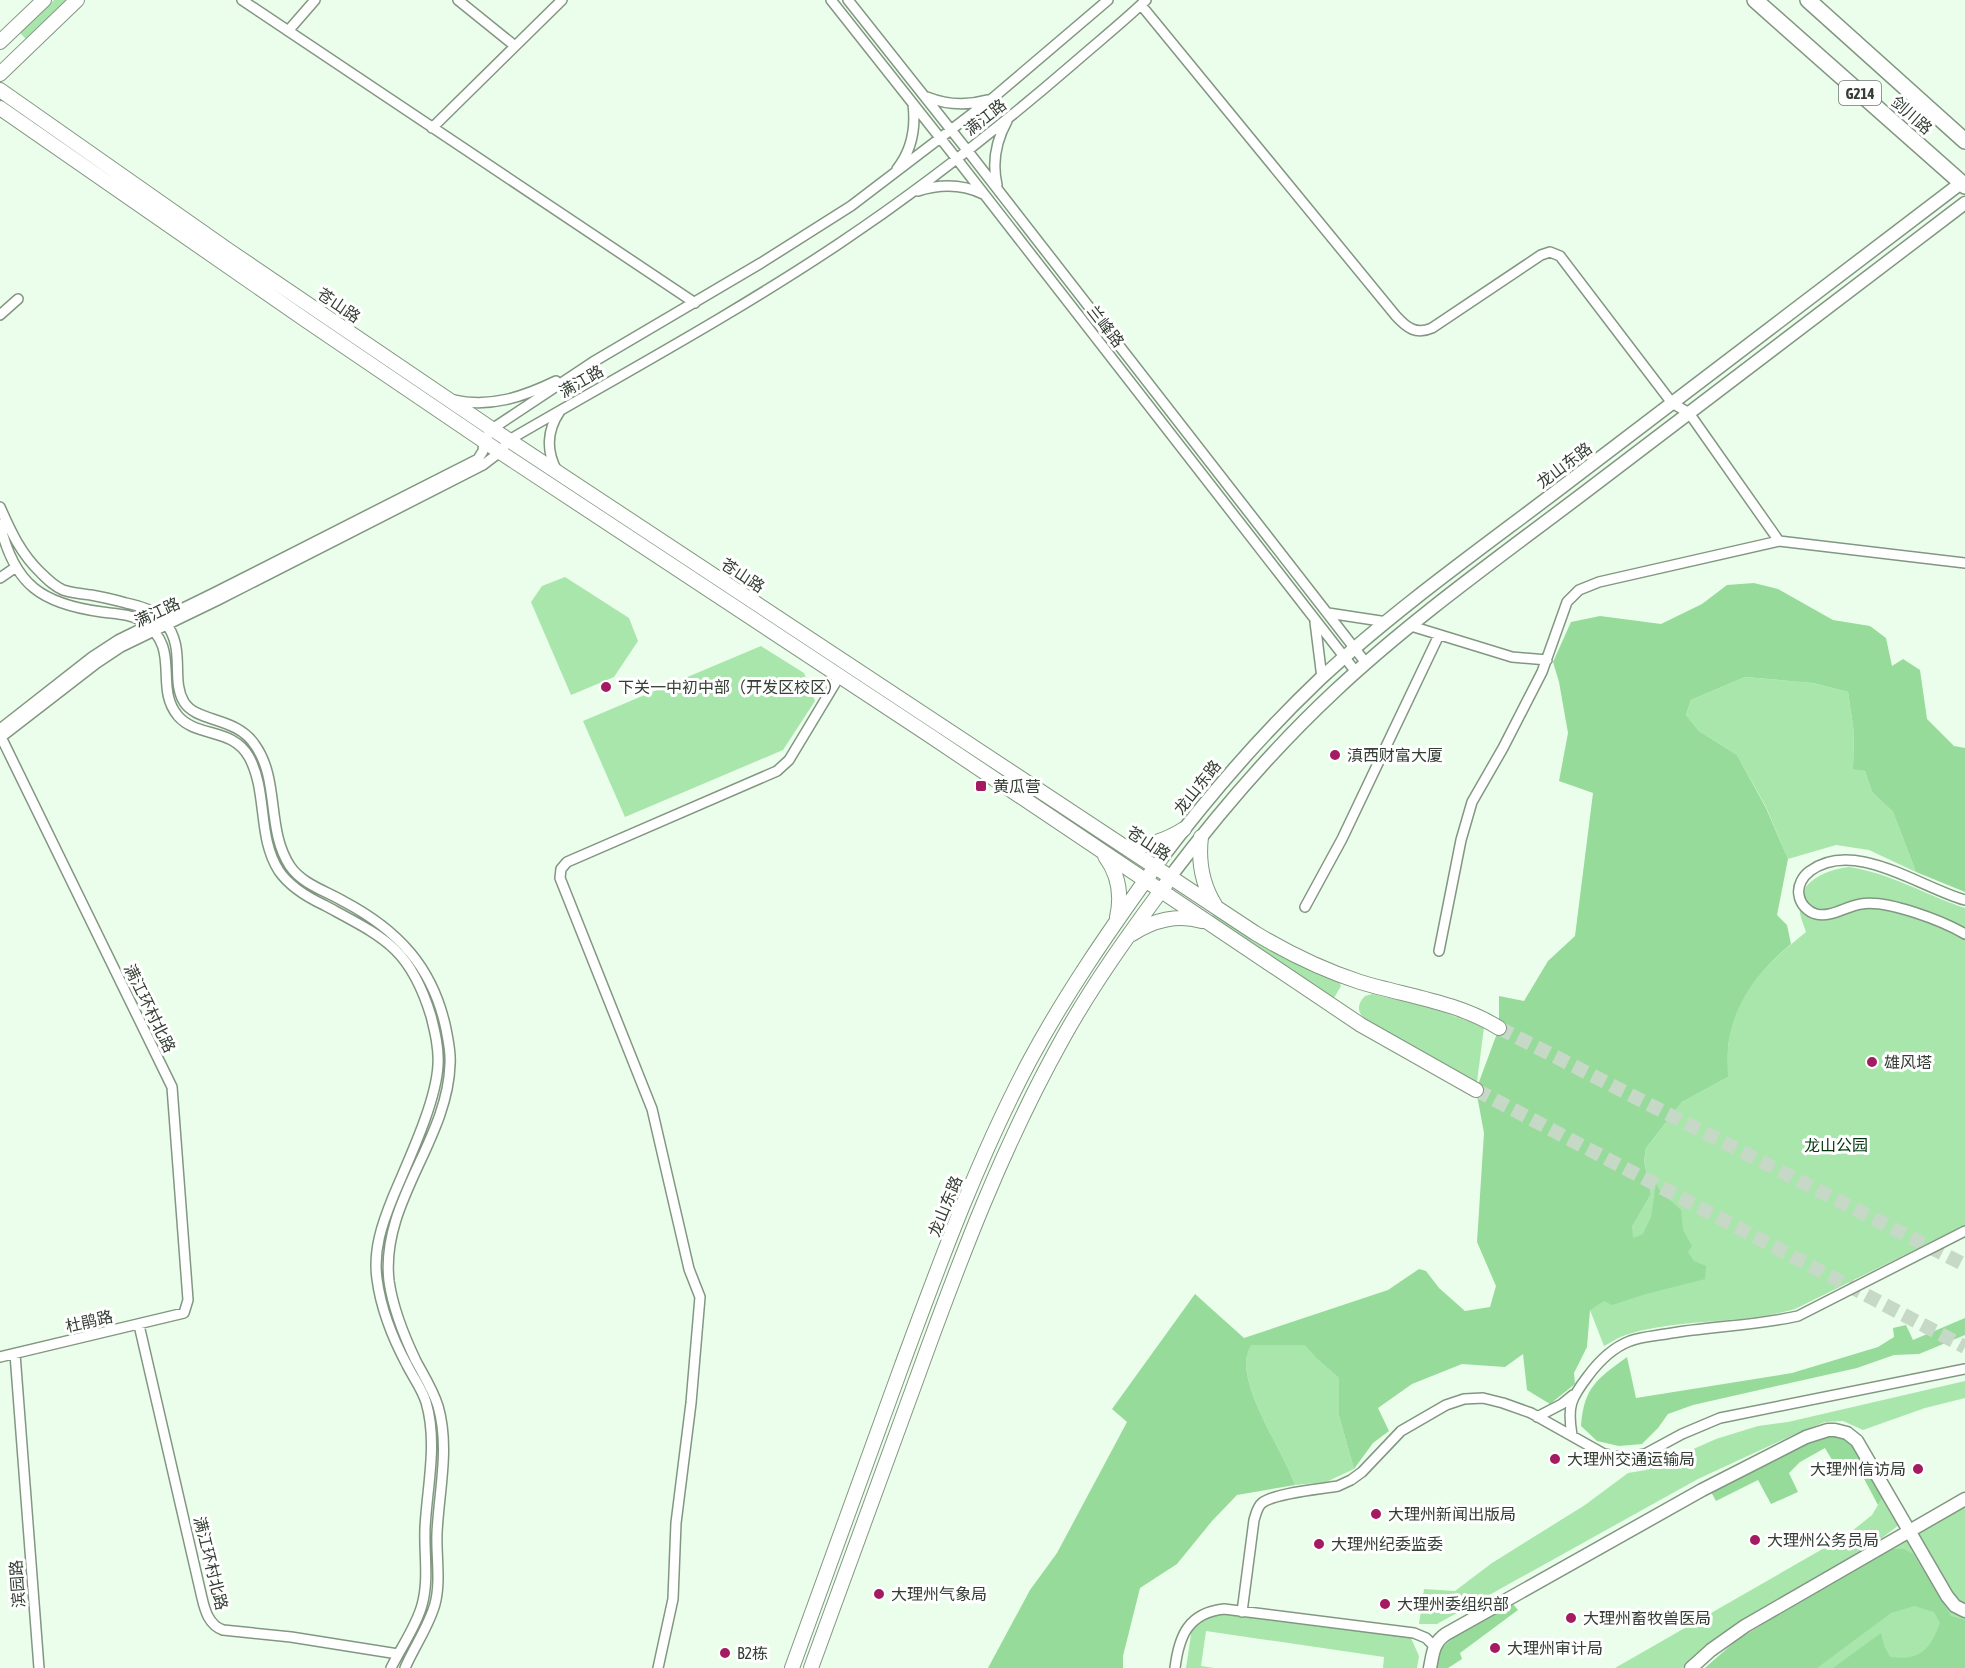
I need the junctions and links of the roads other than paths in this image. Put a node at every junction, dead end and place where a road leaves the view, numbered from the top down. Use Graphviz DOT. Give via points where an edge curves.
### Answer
graph roads {
  1 [pos="44,0"];
  2 [pos="77,0"];
  3 [pos="242,0"];
  4 [pos="315,0"];
  5 [pos="458,0"];
  6 [pos="562,0"];
  7 [pos="831,0"];
  8 [pos="848,0"];
  9 [pos="1108,0"];
  10 [pos="1755,0"];
  11 [pos="1808,0"];
  12 [pos="1143,3"];
  13 [pos="288,31"];
  14 [pos="0,42"];
  15 [pos="515,46"];
  16 [pos="0,74"];
  17 [pos="0,90"];
  18 [pos="925,96"];
  19 [pos="994,97"];
  20 [pos="913,104"];
  21 [pos="0,108"];
  22 [pos="1008,118"];
  23 [pos="432,128"];
  24 [pos="952,130"];
  25 [pos="941,139"];
  26 [pos="1965,141"];
  27 [pos="967,150"];
  28 [pos="956,158"];
  29 [pos="887,179"];
  30 [pos="1963,185"];
  31 [pos="997,188"];
  32 [pos="986,196"];
  33 [pos="900,200"];
  34 [pos="1965,203"];
  35 [pos="1921,213"];
  36 [pos="1933,227"];
  37 [pos="18,299"];
  38 [pos="695,303"];
  39 [pos="0,315"];
  40 [pos="593,362"];
  41 [pos="446,398"];
  42 [pos="1672,403"];
  43 [pos="561,410"];
  44 [pos="1689,413"];
  45 [pos="492,429"];
  46 [pos="509,440"];
  47 [pos="484,441"];
  48 [pos="500,452"];
  49 [pos="558,473"];
  50 [pos="0,507"];
  51 [pos="0,524"];
  52 [pos="1779,541"];
  53 [pos="1965,563"];
  54 [pos="16,567"];
  55 [pos="0,578"];
  56 [pos="89,595"];
  57 [pos="88,610"];
  58 [pos="1328,613"];
  59 [pos="1315,619"];
  60 [pos="164,622"];
  61 [pos="1387,622"];
  62 [pos="1411,626"];
  63 [pos="151,628"];
  64 [pos="1438,635"];
  65 [pos="1355,649"];
  66 [pos="1345,658"];
  67 [pos="1547,660"];
  68 [pos="1366,663"];
  69 [pos="1356,672"];
  70 [pos="839,678"];
  71 [pos="1322,678"];
  72 [pos="0,734"];
  73 [pos="1184,829"];
  74 [pos="1201,837"];
  75 [pos="1125,847"];
  76 [pos="1098,848"];
  77 [pos="1155,867"];
  78 [pos="1170,877"];
  79 [pos="1146,880"];
  80 [pos="1161,891"];
  81 [pos="338,898"];
  82 [pos="1965,900"];
  83 [pos="1305,907"];
  84 [pos="332,909"];
  85 [pos="1218,909"];
  86 [pos="1206,922"];
  87 [pos="1115,924"];
  88 [pos="1965,934"];
  89 [pos="1126,939"];
  90 [pos="1439,951"];
  91 [pos="1499,1028"];
  92 [pos="438,1063"];
  93 [pos="450,1064"];
  94 [pos="1476,1090"];
  95 [pos="1965,1231"];
  96 [pos="184,1314"];
  97 [pos="139,1325"];
  98 [pos="15,1354"];
  99 [pos="0,1357"];
  100 [pos="1965,1369"];
  101 [pos="1573,1395"];
  102 [pos="1537,1417"];
  103 [pos="1572,1435"];
  104 [pos="1965,1499"];
  105 [pos="1911,1531"];
  106 [pos="1965,1611"];
  107 [pos="1242,1612"];
  108 [pos="1434,1646"];
  109 [pos="398,1654"];
  110 [pos="39,1668"];
  111 [pos="392,1668"];
  112 [pos="405,1668"];
  113 [pos="658,1668"];
  114 [pos="792,1668"];
  115 [pos="811,1668"];
  116 [pos="1175,1668"];
  117 [pos="1430,1668"];
  118 [pos="1691,1668"];
  1 -- 14 [label="main road"];
  2 -- 16 [label="main road"];
  3 -- 13 [label="street"];
  4 -- 13 [label="street"];
  5 -- 15 [label="street"];
  6 -- 15 [label="street"];
  7 -- 20 [label="street, 兰峰路"];
  8 -- 18 [label="street, 兰峰路"];
  9 -- 19 [label="street, 满江路"];
  10 -- 30 [label="highway, 剑川路 / G214"];
  11 -- 26 [label="highway, 剑川路 / G214"];
  12 -- 22 [label="street, 满江路"];
  12 -- 42 [label="street" via="1406,326 1418,332 1432,328 1535,258 1554,252"];
  13 -- 23 [label="street"];
  15 -- 23 [label="street"];
  17 -- 41 [label="main road, 苍山路"];
  18 -- 19 [label="street" via="963,105"];
  18 -- 24 [label="street, 兰峰路"];
  19 -- 24 [label="street, 满江路"];
  20 -- 25 [label="street, 兰峰路"];
  20 -- 29 [label="street" via="914,130 909,148"];
  21 -- 47 [label="main road, 苍山路"];
  22 -- 27 [label="street, 满江路"];
  22 -- 31 [label="street" via="996,149"];
  23 -- 38 [label="street"];
  24 -- 25 [label="street, 满江路"];
  24 -- 27 [label="street, 兰峰路"];
  25 -- 28 [label="street, 兰峰路"];
  25 -- 29 [label="street, 满江路"];
  27 -- 28 [label="street, 满江路"];
  27 -- 31 [label="street, 兰峰路"];
  28 -- 32 [label="street, 兰峰路"];
  28 -- 33 [label="street, 满江路"];
  29 -- 38 [label="street, 满江路" via="825,223"];
  30 -- 35 [label="street, 龙山东路"];
  31 -- 58 [label="street, 兰峰路"];
  32 -- 33 [label="street" via="958,186 938,186 918,190"];
  32 -- 59 [label="street, 兰峰路"];
  33 -- 43 [label="street, 满江路" via="810,262"];
  34 -- 36 [label="street, 龙山东路"];
  35 -- 36 [label="street"];
  35 -- 42 [label="street, 龙山东路"];
  36 -- 44 [label="street, 龙山东路"];
  37 -- 39 [label="street"];
  38 -- 40 [label="street, 满江路"];
  40 -- 41 [label="street" via="506,400 478,404"];
  40 -- 45 [label="street, 满江路"];
  41 -- 45 [label="main road, 苍山路"];
  42 -- 44 [label="street"];
  42 -- 61 [label="street, 龙山东路"];
  43 -- 46 [label="street, 满江路"];
  43 -- 49 [label="street" via="552,424 549,440"];
  44 -- 52 [label="street"];
  44 -- 62 [label="street, 龙山东路"];
  45 -- 46 [label="main road, 苍山路"];
  45 -- 47 [label="street, 满江路"];
  46 -- 48 [label="street, 满江路"];
  46 -- 49 [label="main road, 苍山路"];
  47 -- 48 [label="main road, 苍山路"];
  47 -- 60 [label="street, 满江路" via="478,459"];
  48 -- 60 [label="street, 满江路" via="483,465"];
  48 -- 70 [label="main road, 苍山路"];
  49 -- 75 [label="main road, 苍山路"];
  50 -- 56 [label="street" via="20,549 33,566 58,587"];
  51 -- 54 [label="street" via="6,549"];
  52 -- 53 [label="street"];
  52 -- 67 [label="street" via="1582,588 1565,606"];
  54 -- 55 [label="street"];
  54 -- 57 [label="street" via="44,597"];
  56 -- 57 [label="street"];
  56 -- 60 [label="street" via="141,607"];
  57 -- 63 [label="street" via="132,616"];
  58 -- 61 [label="street"];
  58 -- 65 [label="street, 兰峰路"];
  59 -- 66 [label="street, 兰峰路"];
  59 -- 71 [label="street"];
  60 -- 63 [label="street, 满江路"];
  60 -- 81 [label="street" via="176,646 185,703 199,714 238,728 250,738 265,763 277,831 289,864 304,880"];
  61 -- 65 [label="street, 龙山东路"];
  62 -- 64 [label="street"];
  62 -- 68 [label="street, 龙山东路"];
  63 -- 72 [label="street, 满江路"];
  63 -- 84 [label="street" via="166,654 166,687 174,710 186,723 228,737 245,752 256,776 267,837 278,870 297,889"];
  64 -- 67 [label="street" via="1512,657"];
  64 -- 83 [label="street" via="1342,839"];
  65 -- 66 [label="street, 龙山东路"];
  65 -- 68 [label="street, 兰峰路"];
  66 -- 69 [label="street, 兰峰路"];
  66 -- 71 [label="street, 龙山东路"];
  67 -- 90 [label="street" via="1469,812"];
  68 -- 69 [label="street, 龙山东路"];
  69 -- 74 [label="street, 龙山东路" via="1258,768"];
  70 -- 76 [label="main road, 苍山路"];
  70 -- 113 [label="street" via="789,760 777,771 567,862 561,869 560,878 652,1108 688,1269 700,1298 676,1523 673,1599"];
  71 -- 73 [label="street, 龙山东路" via="1245,756"];
  72 -- 96 [label="street, 满江环村北路" via="172,1087 188,1300"];
  73 -- 75 [label="main road" via="1160,842"];
  73 -- 77 [label="street, 龙山东路"];
  74 -- 78 [label="street, 龙山东路"];
  74 -- 85 [label="main road" via="1203,877"];
  75 -- 77 [label="main road, 苍山路"];
  76 -- 79 [label="main road, 苍山路"];
  76 -- 87 [label="main road" via="1118,884 1120,900"];
  77 -- 78 [label="main road, 苍山路"];
  77 -- 79 [label="main road, 龙山东路"];
  78 -- 80 [label="main road, 龙山东路"];
  78 -- 85 [label="main road, 苍山路"];
  79 -- 80 [label="main road, 苍山路"];
  79 -- 87 [label="main road, 龙山东路"];
  80 -- 86 [label="main road, 苍山路"];
  80 -- 89 [label="main road, 龙山东路"];
  81 -- 84 [label="street"];
  81 -- 93 [label="street" via="387,931 424,970 442,1013"];
  82 -- 88 [label="street" via="1890,870 1850,860 1815,867 1799,888 1806,908 1818,915 1863,903 1874,904 1930,918"];
  84 -- 92 [label="street" via="380,935 408,964 431,1016"];
  85 -- 91 [label="main road, 苍山路" via="1268,941 1320,967 1457,1009"];
  86 -- 89 [label="main road" via="1165,919"];
  86 -- 94 [label="main road, 苍山路" via="1371,1031"];
  87 -- 114 [label="main road, 龙山东路" via="1047,1029 973,1179"];
  89 -- 115 [label="main road, 龙山东路" via="1063,1038 990,1186"];
  92 -- 93 [label="street"];
  92 -- 109 [label="street" via="430,1101 383,1223 376,1254 382,1306 400,1353 423,1396 431,1433 424,1594 417,1620"];
  93 -- 112 [label="street" via="441,1110 403,1202 389,1255 396,1310 436,1401 444,1439 436,1598"];
  95 -- 101 [label="street" via="1798,1316 1630,1341 1606,1355"];
  96 -- 97 [label="street, 杜鹃路"];
  97 -- 98 [label="street, 杜鹃路"];
  97 -- 109 [label="street, 满江环村北路" via="202,1598 214,1625 223,1630"];
  98 -- 99 [label="street, 杜鹃路"];
  98 -- 110 [label="street, 滨园路"];
  100 -- 103 [label="street" via="1720,1418 1634,1457 1604,1454"];
  101 -- 102 [label="street"];
  101 -- 103 [label="street"];
  102 -- 103 [label="street"];
  102 -- 107 [label="street" via="1492,1399 1456,1401 1401,1431 1345,1484 1272,1497 1256,1512"];
  104 -- 105 [label="street"];
  105 -- 106 [label="street" via="1947,1596 1954,1606"];
  105 -- 108 [label="street" via="1857,1441 1842,1431 1828,1430 1806,1437 1702,1490 1450,1631"];
  105 -- 118 [label="street" via="1728,1637"];
  107 -- 108 [label="street" via="1414,1634"];
  107 -- 116 [label="street" via="1214,1610 1190,1625 1179,1644"];
  108 -- 117 [label="street"];
  109 -- 111 [label="street"];
}
